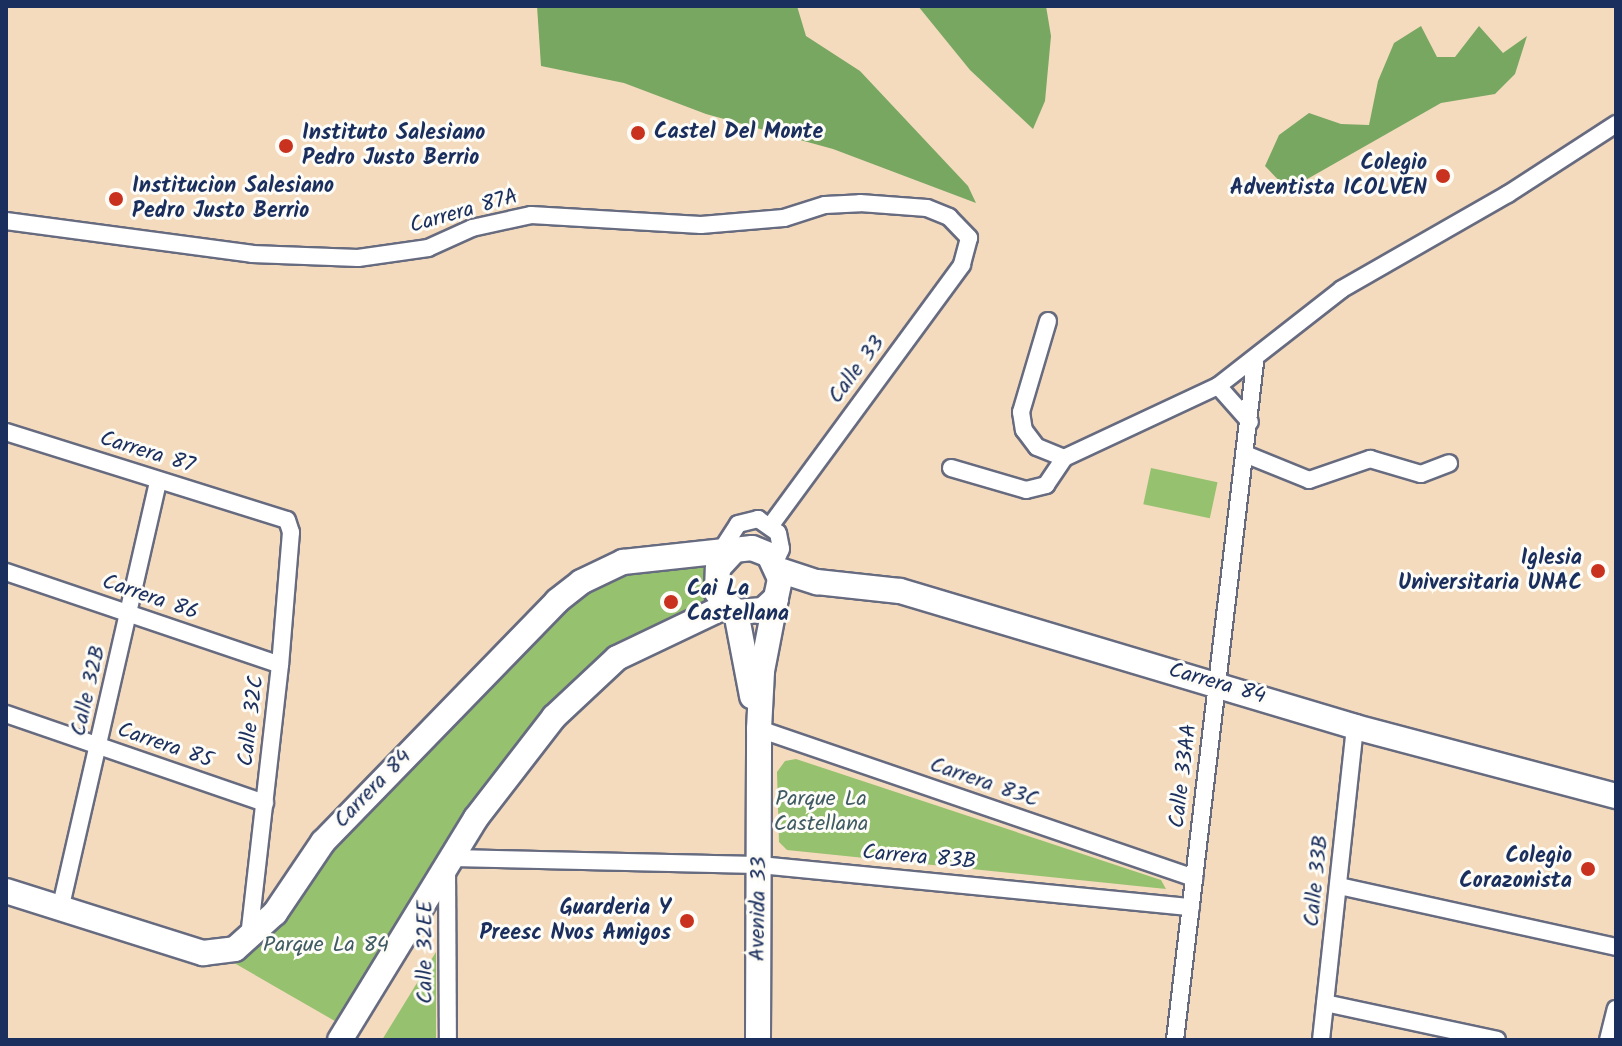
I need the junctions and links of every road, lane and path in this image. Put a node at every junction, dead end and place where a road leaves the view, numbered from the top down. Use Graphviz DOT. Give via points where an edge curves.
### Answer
graph roads {
  1 [pos="1616,124"];
  2 [pos="6,221"];
  3 [pos="969,238"];
  4 [pos="1048,321"];
  5 [pos="1255,362"];
  6 [pos="1218,386"];
  7 [pos="1250,422"];
  8 [pos="6,432"];
  9 [pos="1245,454"];
  10 [pos="1064,458"];
  11 [pos="1449,463"];
  12 [pos="951,468"];
  13 [pos="158,481"];
  14 [pos="275,513"];
  15 [pos="771,525"];
  16 [pos="727,552"];
  17 [pos="6,572"];
  18 [pos="777,580"];
  19 [pos="731,609"];
  20 [pos="130,615"];
  21 [pos="280,665"];
  22 [pos="1216,685"];
  23 [pos="6,714"];
  24 [pos="1355,727"];
  25 [pos="759,729"];
  26 [pos="99,747"];
  27 [pos="1616,796"];
  28 [pos="265,803"];
  29 [pos="449,861"];
  30 [pos="760,865"];
  31 [pos="1194,878"];
  32 [pos="1339,886"];
  33 [pos="6,891"];
  34 [pos="1191,907"];
  35 [pos="60,910"];
  36 [pos="249,940"];
  37 [pos="1616,947"];
  38 [pos="1325,1003"];
  39 [pos="1616,1009"];
  40 [pos="340,1040"];
  41 [pos="448,1040"];
  42 [pos="758,1040"];
  43 [pos="1175,1040"];
  44 [pos="1321,1040"];
  45 [pos="1497,1040"];
  46 [pos="1608,1040"];
  1 -- 5 [label="street" via="1508,194 1342,289"];
  2 -- 3 [label="street, Carrera 87A" via="252,254 358,258 428,248 472,228 531,215 701,225 784,218 825,205 860,203 927,208 961,225"];
  3 -- 15 [label="street, Calle 33" via="969,253 942,297"];
  4 -- 10 [label="street" via="1021,412 1024,430 1037,447"];
  5 -- 6 [label="street"];
  5 -- 7 [label="street, Calle 33AA"];
  6 -- 7 [label="street"];
  6 -- 10 [label="street"];
  7 -- 9 [label="street, Calle 33AA"];
  8 -- 13 [label="street, Carrera 87"];
  9 -- 11 [label="street" via="1309,480 1370,459 1421,474"];
  9 -- 22 [label="street, Calle 33AA"];
  10 -- 12 [label="street" via="1046,485 1026,490"];
  13 -- 14 [label="street, Carrera 87"];
  13 -- 20 [label="street, Calle 32B"];
  14 -- 21 [label="street, Calle 32C" via="287,520 291,532"];
  15 -- 16 [label="street" via="744,521"];
  15 -- 18 [label="street" via="781,541"];
  16 -- 18 [label="street" via="761,551"];
  16 -- 19 [label="street" via="716,577 717,592"];
  16 -- 36 [label="street, Carrera 84" via="623,562 581,582 557,601 323,842 275,913"];
  17 -- 20 [label="street, Carrera 86"];
  18 -- 19 [label="street" via="754,613"];
  18 -- 22 [label="street, Carrera 84" via="900,591"];
  18 -- 25 [label="street, Avenida 33"];
  19 -- 25 [label="street, Avenida 33"];
  19 -- 29 [label="street" via="645,642 597,671 554,717"];
  20 -- 21 [label="street, Carrera 86"];
  20 -- 26 [label="street, Calle 32B"];
  21 -- 28 [label="street, Calle 32C"];
  22 -- 24 [label="street, Carrera 84"];
  22 -- 31 [label="street, Calle 33AA"];
  23 -- 26 [label="street, Carrera 85"];
  24 -- 27 [label="street, Carrera 84"];
  24 -- 32 [label="street, Calle 33B"];
  25 -- 30 [label="street, Avenida 33"];
  25 -- 31 [label="street, Carrera 83C"];
  26 -- 28 [label="street, Carrera 85"];
  26 -- 35 [label="street, Calle 32B"];
  28 -- 36 [label="street, Calle 32C"];
  29 -- 30 [label="street, Carrera 83B"];
  29 -- 40 [label="street"];
  29 -- 41 [label="street, Calle 32EE"];
  30 -- 34 [label="street, Carrera 83B"];
  30 -- 42 [label="street, Avenida 33"];
  31 -- 34 [label="street, Calle 33AA"];
  32 -- 37 [label="street"];
  32 -- 38 [label="street, Calle 33B"];
  33 -- 35 [label="street, Carrera 84"];
  34 -- 43 [label="street, Calle 33AA"];
  35 -- 36 [label="street, Carrera 84" via="203,953 235,949"];
  38 -- 44 [label="street, Calle 33B"];
  38 -- 45 [label="street"];
  39 -- 46 [label="street"];
}
